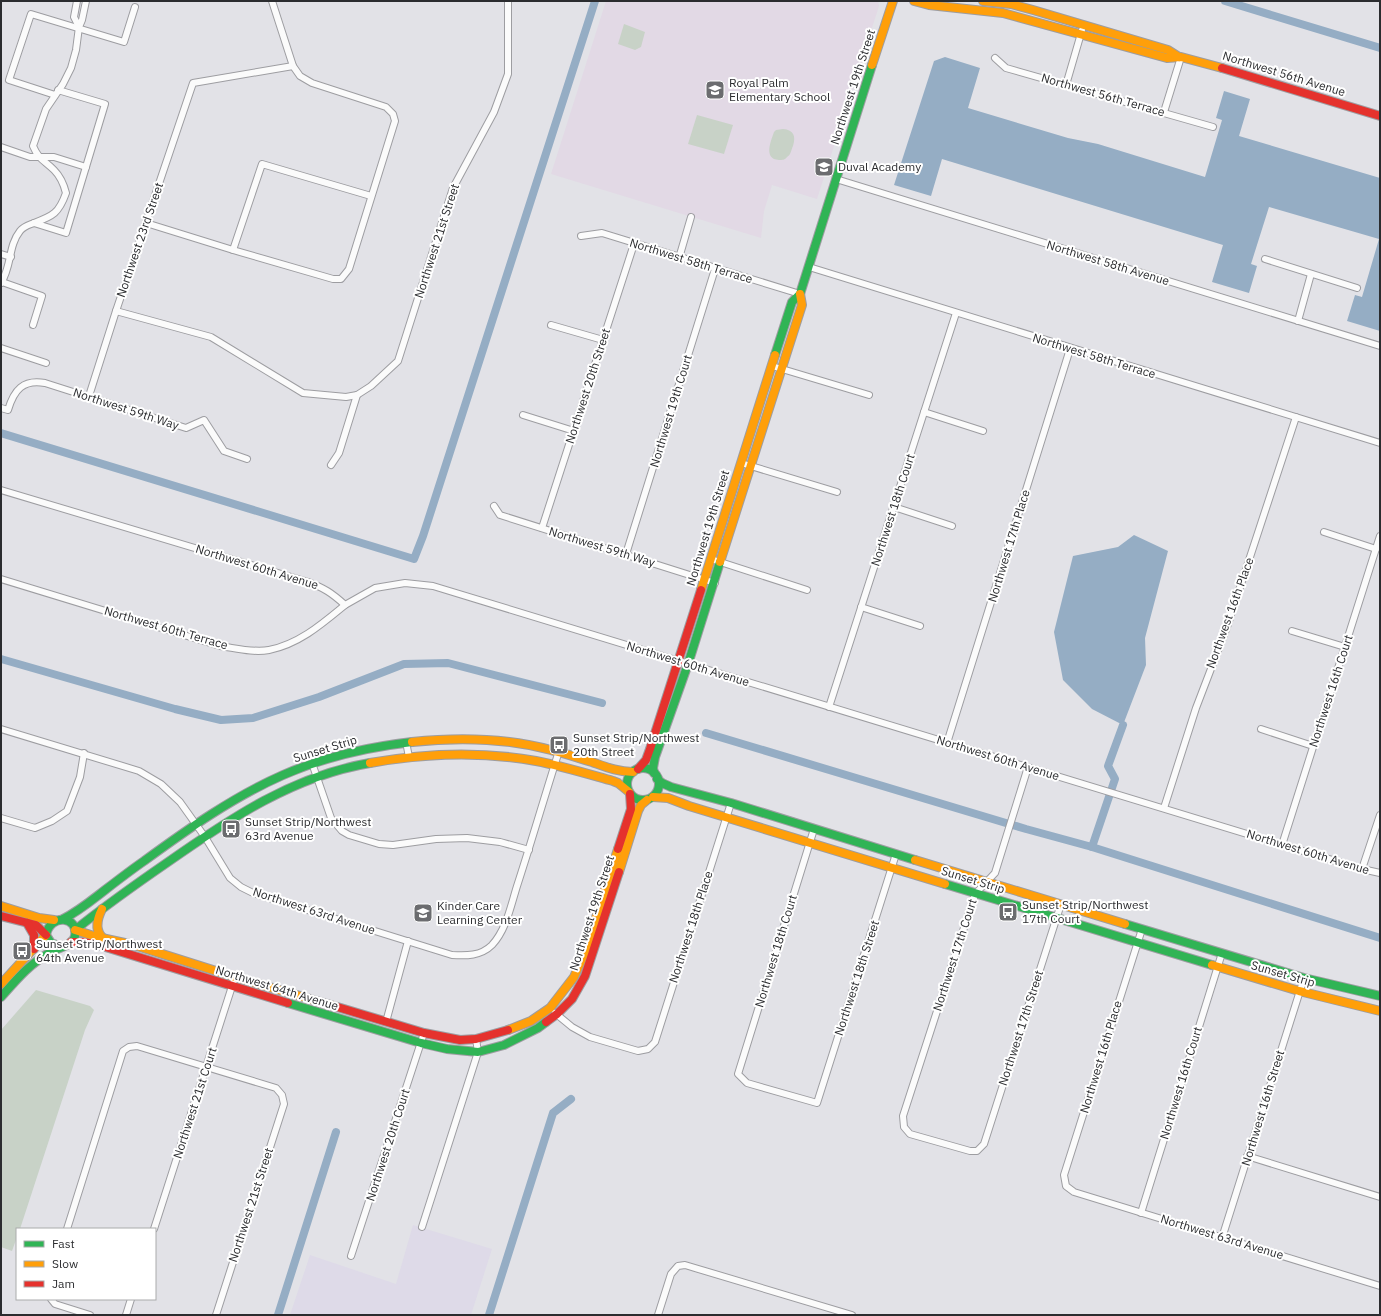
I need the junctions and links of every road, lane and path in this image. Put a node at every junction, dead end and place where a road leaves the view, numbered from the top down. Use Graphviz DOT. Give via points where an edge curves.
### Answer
graph roads {
  1 [pos="76,1"];
  2 [pos="86,1"];
  3 [pos="272,1"];
  4 [pos="508,1"];
  5 [pos="893,1"];
  6 [pos="914,1"];
  7 [pos="983,1"];
  8 [pos="135,7"];
  9 [pos="1084,25"];
  10 [pos="78,28"];
  11 [pos="1081,34"];
  12 [pos="1181,57"];
  13 [pos="996,58"];
  14 [pos="293,66"];
  15 [pos="1066,85"];
  16 [pos="57,92"];
  17 [pos="1164,112"];
  18 [pos="1380,116"];
  19 [pos="1213,127"];
  20 [pos="1,147"];
  21 [pos="38,157"];
  22 [pos="86,166"];
  23 [pos="836,180"];
  24 [pos="371,196"];
  25 [pos="691,217"];
  26 [pos="34,223"];
  27 [pos="146,223"];
  28 [pos="581,236"];
  29 [pos="634,244"];
  30 [pos="233,250"];
  31 [pos="1,254"];
  32 [pos="11,257"];
  33 [pos="679,258"];
  34 [pos="1265,259"];
  35 [pos="809,267"];
  36 [pos="715,269"];
  37 [pos="1311,274"];
  38 [pos="1,283"];
  39 [pos="1357,288"];
  40 [pos="800,294"];
  41 [pos="116,312"];
  42 [pos="956,313"];
  43 [pos="1298,321"];
  44 [pos="33,325"];
  45 [pos="551,325"];
  46 [pos="603,340"];
  47 [pos="1380,346"];
  48 [pos="1,348"];
  49 [pos="1070,349"];
  50 [pos="46,363"];
  51 [pos="772,366"];
  52 [pos="782,369"];
  53 [pos="357,395"];
  54 [pos="868,395"];
  55 [pos="88,396"];
  56 [pos="1,408"];
  57 [pos="924,412"];
  58 [pos="523,415"];
  59 [pos="1296,417"];
  60 [pos="574,431"];
  61 [pos="983,431"];
  62 [pos="1380,443"];
  63 [pos="248,459"];
  64 [pos="741,462"];
  65 [pos="331,465"];
  66 [pos="751,466"];
  67 [pos="1,490"];
  68 [pos="837,492"];
  69 [pos="494,506"];
  70 [pos="894,507"];
  71 [pos="952,526"];
  72 [pos="542,528"];
  73 [pos="1324,532"];
  74 [pos="1380,536"];
  75 [pos="1376,549"];
  76 [pos="626,554"];
  77 [pos="711,559"];
  78 [pos="721,563"];
  79 [pos="1,579"];
  80 [pos="705,580"];
  81 [pos="715,583"];
  82 [pos="806,590"];
  83 [pos="345,604"];
  84 [pos="861,607"];
  85 [pos="920,626"];
  86 [pos="1292,631"];
  87 [pos="1345,647"];
  88 [pos="678,661"];
  89 [pos="688,664"];
  90 [pos="829,707"];
  91 [pos="1,728"];
  92 [pos="1261,729"];
  93 [pos="406,742"];
  94 [pos="947,743"];
  95 [pos="1313,746"];
  96 [pos="559,751"];
  97 [pos="84,753"];
  98 [pos="409,757"];
  99 [pos="312,763"];
  100 [pos="555,765"];
  101 [pos="1028,767"];
  102 [pos="635,770"];
  103 [pos="656,776"];
  104 [pos="317,777"];
  105 [pos="629,793"];
  106 [pos="650,798"];
  107 [pos="731,803"];
  108 [pos="1164,808"];
  109 [pos="1380,815"];
  110 [pos="726,817"];
  111 [pos="1,818"];
  112 [pos="196,825"];
  113 [pos="814,829"];
  114 [pos="204,837"];
  115 [pos="809,843"];
  116 [pos="1282,845"];
  117 [pos="529,850"];
  118 [pos="896,854"];
  119 [pos="892,868"];
  120 [pos="1362,869"];
  121 [pos="1380,873"];
  122 [pos="987,882"];
  123 [pos="976,893"];
  124 [pos="1061,904"];
  125 [pos="1,906"];
  126 [pos="102,908"];
  127 [pos="1,916"];
  128 [pos="1057,918"];
  129 [pos="63,919"];
  130 [pos="54,920"];
  131 [pos="27,923"];
  132 [pos="1142,929"];
  133 [pos="75,930"];
  134 [pos="46,935"];
  135 [pos="104,939"];
  136 [pos="408,941"];
  137 [pos="71,942"];
  138 [pos="1138,942"];
  139 [pos="61,947"];
  140 [pos="34,949"];
  141 [pos="1222,953"];
  142 [pos="1218,967"];
  143 [pos="235,978"];
  144 [pos="1304,978"];
  145 [pos="1,984"];
  146 [pos="232,987"];
  147 [pos="1299,991"];
  148 [pos="1380,996"];
  149 [pos="1,997"];
  150 [pos="550,1008"];
  151 [pos="1380,1010"];
  152 [pos="557,1014"];
  153 [pos="386,1022"];
  154 [pos="424,1033"];
  155 [pos="476,1039"];
  156 [pos="421,1043"];
  157 [pos="478,1052"];
  158 [pos="207,1066"];
  159 [pos="817,1103"];
  160 [pos="978,1150"];
  161 [pos="1247,1156"];
  162 [pos="1066,1186"];
  163 [pos="1380,1197"];
  164 [pos="1141,1213"];
  165 [pos="422,1226"];
  166 [pos="66,1228"];
  167 [pos="154,1228"];
  168 [pos="1222,1238"];
  169 [pos="351,1256"];
  170 [pos="1380,1286"];
  171 [pos="52,1300"];
  172 [pos="131,1300"];
  173 [pos="90,1315"];
  174 [pos="126,1315"];
  175 [pos="216,1315"];
  176 [pos="658,1315"];
  177 [pos="852,1315"];
  1 -- 10 [label="street" via="74,17"];
  2 -- 10 [label="street"];
  3 -- 14 [label="street"];
  4 -- 53 [label="street, Northwest 21st Street" via="508,74 494,112 453,188 398,361"];
  5 -- 23 [label="street, Northwest 19th Street"];
  6 -- 11 [label="street, Northwest 56th Avenue" via="1003,13"];
  7 -- 9 [label="street, Northwest 56th Avenue" via="1011,4"];
  8 -- 10 [label="street" via="124,42"];
  9 -- 11 [label="street"];
  9 -- 12 [label="street, Northwest 56th Avenue" via="1168,50"];
  10 -- 16 [label="street" via="76,50 67,77"];
  10 -- 16 [label="street" via="31,14 9,80"];
  11 -- 12 [label="street, Northwest 56th Avenue" via="1167,58"];
  11 -- 15 [label="street"];
  12 -- 17 [label="street"];
  12 -- 18 [label="street, Northwest 56th Avenue"];
  13 -- 15 [label="street, Northwest 56th Terrace" via="1006,68"];
  14 -- 24 [label="street" via="300,76 312,83 386,107 393,114 395,121"];
  14 -- 27 [label="street, Northwest 23rd Street" via="193,84"];
  15 -- 17 [label="street, Northwest 56th Terrace"];
  16 -- 21 [label="street" via="46,109 33,146"];
  16 -- 22 [label="street" via="105,104"];
  17 -- 19 [label="street, Northwest 56th Terrace"];
  20 -- 21 [label="street" via="30,157"];
  21 -- 22 [label="street" via="54,157"];
  21 -- 26 [label="street" via="56,171 66,193 59,210"];
  22 -- 26 [label="street" via="66,233"];
  23 -- 35 [label="street, Northwest 19th Street"];
  23 -- 43 [label="street, Northwest 58th Avenue"];
  24 -- 30 [label="street" via="349,269 341,279 333,279"];
  24 -- 30 [label="street" via="262,164"];
  25 -- 33 [label="street"];
  26 -- 32 [label="street" via="22,229 16,237"];
  27 -- 30 [label="street"];
  27 -- 41 [label="street, Northwest 23rd Street"];
  28 -- 29 [label="street, Northwest 58th Terrace" via="602,234"];
  29 -- 33 [label="street, Northwest 58th Terrace"];
  29 -- 46 [label="street, Northwest 20th Street"];
  31 -- 32 [label="street"];
  32 -- 38 [label="street" via="7,274"];
  33 -- 36 [label="street, Northwest 58th Terrace"];
  34 -- 37 [label="street"];
  35 -- 40 [label="street, Northwest 19th Street"];
  35 -- 42 [label="street, Northwest 58th Terrace"];
  36 -- 40 [label="street, Northwest 58th Terrace"];
  36 -- 76 [label="street, Northwest 19th Court"];
  37 -- 39 [label="street"];
  37 -- 43 [label="street"];
  38 -- 44 [label="street" via="42,296"];
  40 -- 51 [label="street, Northwest 19th Street" via="792,302"];
  40 -- 52 [label="street, Northwest 19th Street" via="802,305"];
  41 -- 53 [label="street" via="211,337 303,393 346,397"];
  41 -- 55 [label="street, Northwest 23rd Street"];
  42 -- 49 [label="street, Northwest 58th Terrace"];
  42 -- 57 [label="street, Northwest 18th Court"];
  43 -- 47 [label="street, Northwest 58th Avenue"];
  45 -- 46 [label="street"];
  46 -- 60 [label="street, Northwest 20th Street"];
  48 -- 50 [label="street"];
  49 -- 59 [label="street, Northwest 58th Terrace"];
  49 -- 94 [label="street, Northwest 17th Place"];
  51 -- 52 [label="street"];
  51 -- 64 [label="street, Northwest 19th Street"];
  52 -- 54 [label="street"];
  52 -- 66 [label="street, Northwest 19th Street"];
  53 -- 65 [label="street" via="339,453"];
  55 -- 56 [label="street, Northwest 59th Way" via="36,381 19,388 11,399 8,410"];
  55 -- 63 [label="street, Northwest 59th Way" via="186,428 204,420 224,451"];
  57 -- 61 [label="street"];
  57 -- 70 [label="street, Northwest 18th Court"];
  58 -- 60 [label="street"];
  59 -- 62 [label="street, Northwest 58th Terrace"];
  59 -- 108 [label="street, Northwest 16th Place" via="1228,627 1196,708"];
  60 -- 72 [label="street, Northwest 20th Street"];
  64 -- 66 [label="street"];
  64 -- 77 [label="street, Northwest 19th Street"];
  66 -- 68 [label="street"];
  66 -- 78 [label="street, Northwest 19th Street"];
  67 -- 83 [label="street, Northwest 60th Avenue" via="308,582 323,587"];
  69 -- 72 [label="street, Northwest 59th Way" via="500,515"];
  70 -- 71 [label="street"];
  70 -- 84 [label="street, Northwest 18th Court"];
  72 -- 76 [label="street, Northwest 59th Way"];
  73 -- 75 [label="street"];
  74 -- 75 [label="street, Northwest 16th Court"];
  75 -- 87 [label="street, Northwest 16th Court"];
  76 -- 80 [label="street, Northwest 59th Way"];
  77 -- 78 [label="street"];
  77 -- 80 [label="street, Northwest 19th Street"];
  78 -- 81 [label="street, Northwest 19th Street"];
  78 -- 82 [label="street"];
  79 -- 83 [label="street, Northwest 60th Terrace" via="220,646 243,650 268,650 291,643 320,626"];
  80 -- 81 [label="street, Northwest 59th Way"];
  80 -- 88 [label="street, Northwest 19th Street"];
  81 -- 89 [label="street, Northwest 19th Street"];
  83 -- 88 [label="street, Northwest 60th Avenue" via="376,588 405,584 433,586"];
  84 -- 85 [label="street"];
  84 -- 90 [label="street, Northwest 18th Court"];
  86 -- 87 [label="street"];
  87 -- 95 [label="street, Northwest 16th Court"];
  88 -- 89 [label="street, Northwest 60th Avenue"];
  88 -- 102 [label="street, Northwest 19th Street" via="646,760"];
  89 -- 90 [label="street, Northwest 60th Avenue"];
  89 -- 103 [label="street, Northwest 19th Street" via="655,757 653,768"];
  90 -- 94 [label="street, Northwest 60th Avenue"];
  91 -- 97 [label="street, Northwest 63rd Avenue"];
  92 -- 95 [label="street"];
  93 -- 96 [label="street, Sunset Strip" via="452,739 494,741"];
  93 -- 98 [label="street"];
  93 -- 99 [label="street, Sunset Strip" via="353,751"];
  94 -- 101 [label="street, Northwest 60th Avenue"];
  95 -- 116 [label="street, Northwest 16th Court"];
  96 -- 100 [label="street"];
  96 -- 102 [label="street, Sunset Strip" via="618,770"];
  97 -- 111 [label="street" via="80,777 67,811 35,828"];
  97 -- 112 [label="street, Northwest 63rd Avenue" via="139,770 161,784 180,802"];
  98 -- 100 [label="street, Sunset Strip" via="475,754"];
  98 -- 104 [label="street, Sunset Strip" via="355,766"];
  99 -- 104 [label="street"];
  99 -- 112 [label="street, Sunset Strip" via="261,786"];
  100 -- 105 [label="street, Sunset Strip" via="613,781"];
  100 -- 117 [label="street"];
  101 -- 108 [label="street, Northwest 60th Avenue"];
  101 -- 122 [label="street, Northwest 17th Court" via="995,872"];
  102 -- 103 [label="street" via="645,768"];
  102 -- 105 [label="street" via="627,780"];
  103 -- 106 [label="street" via="658,790"];
  103 -- 107 [label="street, Sunset Strip" via="662,783 671,787"];
  104 -- 114 [label="street, Sunset Strip" via="274,794"];
  104 -- 117 [label="street" via="331,818 349,835 379,844 393,845 467,838 500,842"];
  105 -- 106 [label="street" via="640,800"];
  105 -- 150 [label="street, Northwest 19th Street" via="631,809 585,952 574,977"];
  106 -- 110 [label="street, Sunset Strip" via="668,798"];
  106 -- 152 [label="street, Northwest 19th Street" via="638,811 585,976 572,999"];
  107 -- 110 [label="street, Northwest 18th Place"];
  107 -- 113 [label="street, Sunset Strip"];
  108 -- 116 [label="street, Northwest 60th Avenue"];
  109 -- 120 [label="street"];
  110 -- 115 [label="street, Sunset Strip"];
  110 -- 152 [label="street, Northwest 18th Place" via="655,1042 648,1049 638,1052 590,1037 572,1027"];
  112 -- 114 [label="street, Northwest 63rd Avenue"];
  112 -- 129 [label="street, Sunset Strip" via="79,911"];
  113 -- 115 [label="street, Northwest 18th Court"];
  113 -- 118 [label="street, Sunset Strip"];
  114 -- 126 [label="street, Sunset Strip"];
  114 -- 136 [label="street, Northwest 63rd Avenue" via="230,878 241,887"];
  115 -- 119 [label="street, Sunset Strip"];
  115 -- 159 [label="street, Northwest 18th Court" via="738,1074 747,1083"];
  116 -- 120 [label="street, Northwest 60th Avenue"];
  117 -- 136 [label="street, Northwest 63rd Avenue" via="502,931 491,946 480,953 466,956"];
  118 -- 119 [label="street, Northwest 18th Street"];
  118 -- 122 [label="street, Sunset Strip"];
  119 -- 123 [label="street, Sunset Strip"];
  119 -- 159 [label="street, Northwest 18th Street"];
  120 -- 121 [label="street, Northwest 60th Avenue"];
  122 -- 123 [label="street, Northwest 17th Court"];
  122 -- 124 [label="street, Sunset Strip"];
  123 -- 128 [label="street, Sunset Strip"];
  123 -- 160 [label="street, Northwest 17th Court" via="903,1116 904,1126 910,1134 970,1151"];
  124 -- 128 [label="street, Northwest 17th Street"];
  124 -- 132 [label="street, Sunset Strip"];
  125 -- 130 [label="street"];
  126 -- 133 [label="street, Sunset Strip"];
  126 -- 135 [label="street" via="98,928"];
  127 -- 131 [label="street"];
  128 -- 138 [label="street, Sunset Strip"];
  128 -- 160 [label="street, Northwest 17th Street" via="984,1144"];
  129 -- 130 [label="street"];
  129 -- 133 [label="street" via="71,922"];
  130 -- 134 [label="street" via="48,926"];
  131 -- 134 [label="street" via="36,925"];
  131 -- 140 [label="street" via="34,933"];
  132 -- 138 [label="street, Northwest 16th Place"];
  132 -- 141 [label="street, Sunset Strip"];
  133 -- 135 [label="street, Northwest 64th Avenue"];
  133 -- 137 [label="street"];
  134 -- 139 [label="street" via="51,943"];
  134 -- 140 [label="street"];
  135 -- 143 [label="street, Northwest 64th Avenue" via="128,944"];
  136 -- 153 [label="street"];
  137 -- 139 [label="street"];
  137 -- 146 [label="street, Northwest 64th Avenue" via="99,946"];
  138 -- 142 [label="street, Sunset Strip"];
  138 -- 162 [label="street, Northwest 16th Place" via="1064,1175"];
  139 -- 149 [label="street" via="31,965"];
  140 -- 145 [label="street"];
  141 -- 142 [label="street, Northwest 16th Court"];
  141 -- 144 [label="street, Sunset Strip"];
  142 -- 147 [label="street, Sunset Strip"];
  142 -- 164 [label="street, Northwest 16th Court"];
  143 -- 146 [label="street, Northwest 21st Court"];
  143 -- 153 [label="street, Northwest 64th Avenue"];
  144 -- 147 [label="street, Northwest 16th Street"];
  144 -- 148 [label="street, Sunset Strip"];
  146 -- 156 [label="street, Northwest 64th Avenue"];
  146 -- 158 [label="street, Northwest 21st Court"];
  147 -- 151 [label="street, Sunset Strip"];
  147 -- 161 [label="street, Northwest 16th Street"];
  150 -- 152 [label="street"];
  150 -- 155 [label="street, Northwest 19th Street" via="531,1021"];
  152 -- 157 [label="street, Northwest 19th Street" via="524,1036"];
  153 -- 154 [label="street, Northwest 64th Avenue"];
  154 -- 155 [label="street, Northwest 64th Avenue" via="460,1040"];
  154 -- 156 [label="street, Northwest 20th Court"];
  155 -- 157 [label="street"];
  156 -- 157 [label="street, Northwest 64th Avenue"];
  156 -- 169 [label="street, Northwest 20th Court"];
  157 -- 165 [label="street"];
  158 -- 166 [label="street" via="137,1046 123,1051"];
  158 -- 167 [label="street, Northwest 21st Court"];
  158 -- 175 [label="street, Northwest 21st Street" via="276,1088 282,1095 284,1104"];
  161 -- 163 [label="street"];
  161 -- 168 [label="street, Northwest 16th Street"];
  162 -- 164 [label="street, Northwest 63rd Avenue" via="1074,1192"];
  164 -- 168 [label="street, Northwest 63rd Avenue"];
  168 -- 170 [label="street, Northwest 63rd Avenue"];
  171 -- 173 [label="street" via="55,1304"];
  172 -- 174 [label="street"];
  176 -- 177 [label="street" via="672,1274 678,1266 685,1265"];
}
